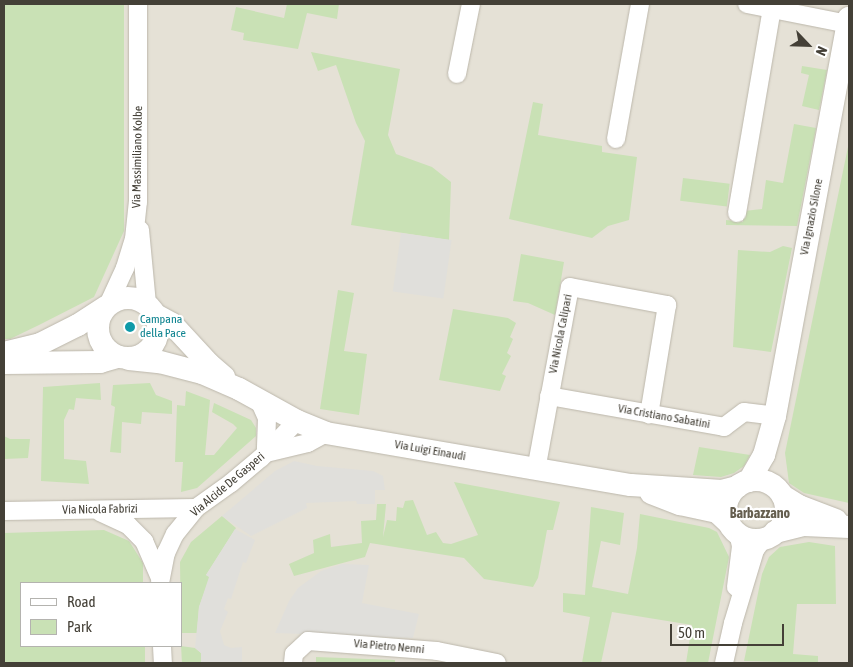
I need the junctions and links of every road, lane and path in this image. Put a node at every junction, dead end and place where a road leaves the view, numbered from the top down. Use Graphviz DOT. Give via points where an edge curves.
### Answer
graph roads {
  1 [pos="138,4"];
  2 [pos="471,4"];
  3 [pos="640,4"];
  4 [pos="748,4"];
  5 [pos="772,9"];
  6 [pos="849,21"];
  7 [pos="457,74"];
  8 [pos="616,139"];
  9 [pos="138,202"];
  10 [pos="737,213"];
  11 [pos="107,306"];
  12 [pos="151,310"];
  13 [pos="4,352"];
  14 [pos="123,358"];
  15 [pos="4,363"];
  16 [pos="239,388"];
  17 [pos="549,396"];
  18 [pos="259,400"];
  19 [pos="649,415"];
  20 [pos="775,416"];
  21 [pos="297,421"];
  22 [pos="326,433"];
  23 [pos="266,453"];
  24 [pos="536,470"];
  25 [pos="743,484"];
  26 [pos="631,485"];
  27 [pos="778,491"];
  28 [pos="196,508"];
  29 [pos="94,510"];
  30 [pos="4,511"];
  31 [pos="849,526"];
  32 [pos="734,528"];
  33 [pos="769,536"];
  34 [pos="160,581"];
  35 [pos="733,623"];
  36 [pos="162,647"];
  37 [pos="163,663"];
  38 [pos="294,663"];
  39 [pos="497,663"];
  40 [pos="724,663"];
  1 -- 9 [label="street, Via Massimiliano Kolbe"];
  2 -- 7 [label="street"];
  3 -- 8 [label="street"];
  4 -- 5 [label="street"];
  5 -- 6 [label="street"];
  5 -- 10 [label="street"];
  6 -- 20 [label="street, Via Ignazio Silone"];
  9 -- 11 [label="street, Via Massimiliano Kolbe" via="134,239"];
  9 -- 12 [label="street"];
  11 -- 12 [label="street" via="126,298 140,300"];
  11 -- 13 [label="street" via="40,344"];
  11 -- 14 [label="street" via="98,322 98,331 104,347"];
  12 -- 14 [label="street" via="158,328 156,341 148,352"];
  12 -- 16 [label="street, Via Luigi Einaudi" via="172,324 209,364"];
  14 -- 15 [label="street" via="100,362"];
  14 -- 16 [label="street, Via Luigi Einaudi" via="160,362 202,373"];
  16 -- 18 [label="street, Via Luigi Einaudi"];
  17 -- 19 [label="street, Via Cristiano Sabatini"];
  17 -- 19 [label="street, Via Nicola Calipari" via="570,287 667,305"];
  17 -- 24 [label="street, Via Nicola Calipari"];
  18 -- 21 [label="street, Via Luigi Einaudi"];
  18 -- 23 [label="street" via="268,418"];
  19 -- 20 [label="street, Via Cristiano Sabatini" via="724,427 744,412"];
  20 -- 25 [label="street, Via Ignazio Silone" via="764,455"];
  20 -- 27 [label="street, Via Ignazio Silone"];
  21 -- 22 [label="street, Via Luigi Einaudi"];
  21 -- 23 [label="street, Via Alcide De Gasperi"];
  22 -- 23 [label="street" via="308,443"];
  22 -- 24 [label="street, Via Luigi Einaudi"];
  23 -- 28 [label="street, Via Alcide De Gasperi"];
  24 -- 26 [label="street, Via Luigi Einaudi"];
  25 -- 26 [label="street, Via Luigi Einaudi" via="722,491"];
  25 -- 27 [label="street" via="758,480"];
  25 -- 32 [label="street" via="730,494 727,504"];
  26 -- 32 [label="street, Via Luigi Einaudi" via="680,504 716,512"];
  27 -- 31 [label="street"];
  27 -- 33 [label="street" via="785,516 782,525"];
  28 -- 29 [label="street, Via Nicola Fabrizi"];
  28 -- 34 [label="street, Via Alcide De Gasperi" via="175,534 166,553"];
  29 -- 30 [label="street, Via Nicola Fabrizi"];
  29 -- 34 [label="street" via="128,525 144,541"];
  31 -- 33 [label="street" via="804,525"];
  32 -- 33 [label="street" via="746,538"];
  32 -- 35 [label="street" via="741,546"];
  33 -- 35 [label="street" via="756,550"];
  35 -- 40 [label="street"];
  36 -- 37 [label="street"];
  38 -- 39 [label="street, Via Pietro Nenni" via="294,654 308,641 429,650"];
}
